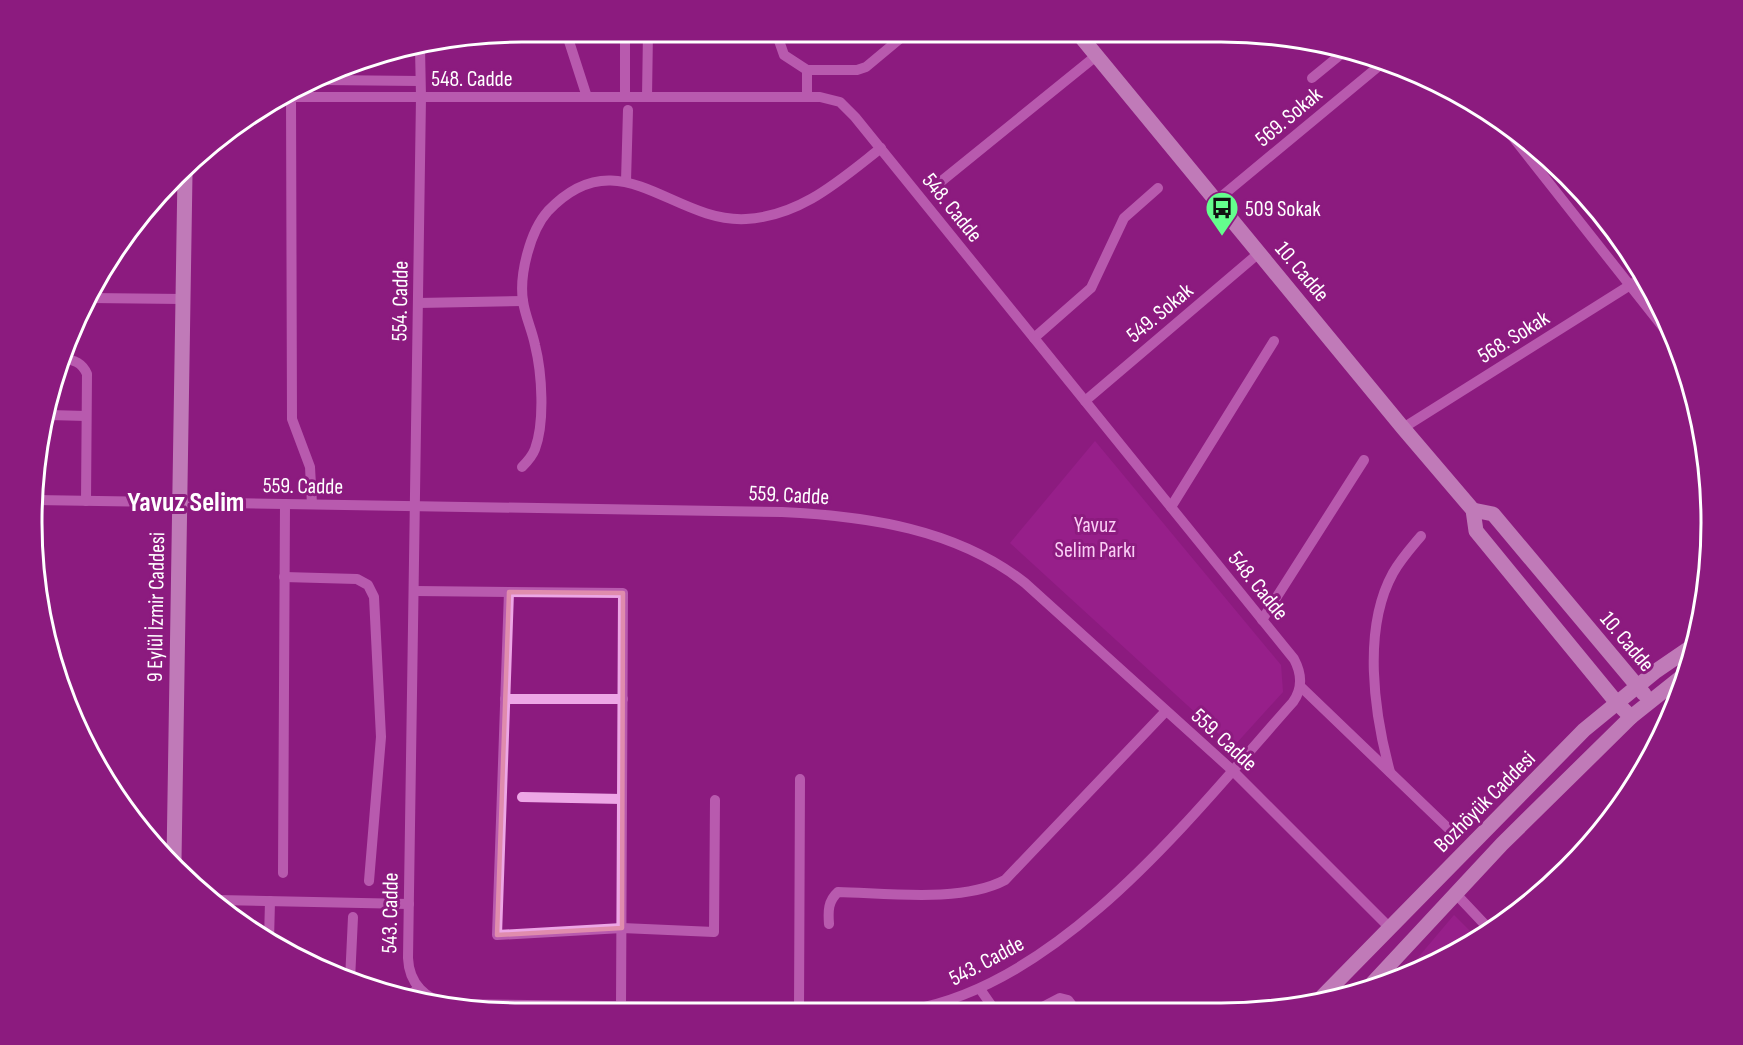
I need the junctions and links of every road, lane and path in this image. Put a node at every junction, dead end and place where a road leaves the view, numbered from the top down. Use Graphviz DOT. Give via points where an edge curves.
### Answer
graph roads {
  1 [pos="569,42"];
  2 [pos="625,42"];
  3 [pos="648,42"];
  4 [pos="779,42"];
  5 [pos="895,42"];
  6 [pos="1085,42"];
  7 [pos="420,53"];
  8 [pos="1096,56"];
  9 [pos="1339,57"];
  10 [pos="1376,68"];
  11 [pos="807,70"];
  12 [pos="1312,78"];
  13 [pos="336,80"];
  14 [pos="420,81"];
  15 [pos="300,97"];
  16 [pos="421,97"];
  17 [pos="587,97"];
  18 [pos="625,97"];
  19 [pos="647,97"];
  20 [pos="807,97"];
  21 [pos="291,101"];
  22 [pos="628,110"];
  23 [pos="881,148"];
  24 [pos="1521,148"];
  25 [pos="185,181"];
  26 [pos="626,181"];
  27 [pos="933,188"];
  28 [pos="1158,188"];
  29 [pos="1216,201"];
  30 [pos="1258,253"];
  31 [pos="1636,281"];
  32 [pos="1629,286"];
  33 [pos="98,298"];
  34 [pos="183,299"];
  35 [pos="523,301"];
  36 [pos="418,303"];
  37 [pos="1654,317"];
  38 [pos="1034,338"];
  39 [pos="1274,341"];
  40 [pos="71,361"];
  41 [pos="1085,401"];
  42 [pos="54,415"];
  43 [pos="86,416"];
  44 [pos="1403,428"];
  45 [pos="1364,460"];
  46 [pos="522,467"];
  47 [pos="43,500"];
  48 [pos="86,501"];
  49 [pos="180,502"];
  50 [pos="285,504"];
  51 [pos="312,504"];
  52 [pos="416,506"];
  53 [pos="1171,507"];
  54 [pos="1473,510"];
  55 [pos="1421,536"];
  56 [pos="284,577"];
  57 [pos="415,591"];
  58 [pos="509,592"];
  59 [pos="1262,620"];
  60 [pos="1683,653"];
  61 [pos="1672,685"];
  62 [pos="1300,686"];
  63 [pos="1637,687"];
  64 [pos="505,699"];
  65 [pos="623,699"];
  66 [pos="1652,701"];
  67 [pos="1617,703"];
  68 [pos="1166,711"];
  69 [pos="1631,717"];
  70 [pos="1232,770"];
  71 [pos="1390,772"];
  72 [pos="800,779"];
  73 [pos="522,797"];
  74 [pos="622,799"];
  75 [pos="715,800"];
  76 [pos="1450,830"];
  77 [pos="174,853"];
  78 [pos="282,873"];
  79 [pos="369,880"];
  80 [pos="1456,894"];
  81 [pos="225,900"];
  82 [pos="270,901"];
  83 [pos="409,904"];
  84 [pos="353,917"];
  85 [pos="829,924"];
  86 [pos="1484,924"];
  87 [pos="622,928"];
  88 [pos="1390,928"];
  89 [pos="269,931"];
  90 [pos="350,970"];
  91 [pos="1380,975"];
  92 [pos="419,988"];
  93 [pos="980,989"];
  94 [pos="415,991"];
  95 [pos="1328,991"];
  96 [pos="424,993"];
  97 [pos="621,1003"];
  98 [pos="799,1003"];
  99 [pos="943,1003"];
  100 [pos="990,1003"];
  101 [pos="1049,1003"];
  102 [pos="1069,1003"];
  1 -- 17 [label="street"];
  2 -- 18 [label="street"];
  3 -- 19 [label="street"];
  4 -- 11 [label="street" via="784,55"];
  5 -- 11 [label="street" via="862,70"];
  6 -- 8 [label="main road, 10. Cadde"];
  7 -- 14 [label="street, 554. Cadde"];
  8 -- 27 [label="street"];
  8 -- 29 [label="main road, 10. Cadde"];
  9 -- 12 [label="street"];
  10 -- 29 [label="street, 569. Sokak"];
  11 -- 20 [label="street"];
  13 -- 14 [label="street"];
  14 -- 16 [label="street, 554. Cadde"];
  15 -- 16 [label="street, 548. Cadde"];
  16 -- 17 [label="street, 548. Cadde"];
  16 -- 36 [label="street, 554. Cadde"];
  17 -- 18 [label="street, 548. Cadde"];
  18 -- 19 [label="street, 548. Cadde"];
  19 -- 20 [label="street, 548. Cadde"];
  20 -- 23 [label="street, 548. Cadde" via="828,98 845,106"];
  21 -- 51 [label="street" via="292,419 310,468"];
  22 -- 26 [label="street"];
  23 -- 26 [label="street" via="820,195 764,217 714,216"];
  23 -- 38 [label="street, 548. Cadde"];
  24 -- 32 [label="street"];
  25 -- 34 [label="main road, 9 Eylül İzmir Caddesi"];
  26 -- 35 [label="street" via="608,180 579,188 548,212 540,222 525,262"];
  28 -- 38 [label="street" via="1124,218 1091,288"];
  29 -- 30 [label="main road, 10. Cadde"];
  30 -- 41 [label="street, 549. Sokak"];
  30 -- 44 [label="main road, 10. Cadde"];
  31 -- 32 [label="street, 568. Sokak"];
  32 -- 37 [label="street"];
  32 -- 44 [label="street, 568. Sokak"];
  33 -- 34 [label="street"];
  34 -- 49 [label="main road, 9 Eylül İzmir Caddesi"];
  35 -- 36 [label="street"];
  35 -- 46 [label="street" via="539,365 540,410 535,449"];
  36 -- 52 [label="street, 554. Cadde"];
  38 -- 41 [label="street, 548. Cadde"];
  39 -- 53 [label="street"];
  40 -- 43 [label="street" via="78,362 87,374"];
  41 -- 53 [label="street, 548. Cadde"];
  42 -- 43 [label="street"];
  43 -- 48 [label="street"];
  44 -- 54 [label="main road, 10. Cadde"];
  45 -- 59 [label="street"];
  47 -- 48 [label="street, 559. Cadde"];
  48 -- 49 [label="street, 559. Cadde"];
  49 -- 50 [label="street, 559. Cadde"];
  49 -- 77 [label="main road, 9 Eylül İzmir Caddesi"];
  50 -- 51 [label="street, 559. Cadde"];
  50 -- 56 [label="street"];
  51 -- 52 [label="street, 559. Cadde"];
  52 -- 57 [label="street, 543. Cadde"];
  52 -- 68 [label="street, 559. Cadde" via="792,512 845,516 909,528 958,544 1017,576"];
  53 -- 59 [label="street, 548. Cadde"];
  54 -- 63 [label="main road, 10. Cadde" via="1493,514"];
  54 -- 67 [label="main road, 10. Cadde" via="1476,531"];
  55 -- 71 [label="street" via="1402,558 1388,584 1376,636 1378,720"];
  56 -- 78 [label="street"];
  56 -- 79 [label="street" via="357,579 368,585 374,597 381,737"];
  57 -- 58 [label="street"];
  57 -- 83 [label="street, 543. Cadde"];
  58 -- 64 [label="street"];
  58 -- 65 [label="street" via="623,593"];
  59 -- 62 [label="street, 548. Cadde" via="1298,667"];
  60 -- 63 [label="main road, Bozhöyük Caddesi"];
  61 -- 66 [label="main road, Bozhöyük Caddesi"];
  62 -- 70 [label="street" via="1293,702"];
  62 -- 71 [label="street"];
  63 -- 66 [label="main road, 10. Cadde"];
  63 -- 67 [label="main road, Bozhöyük Caddesi"];
  64 -- 65 [label="street"];
  64 -- 87 [label="street" via="497,935"];
  65 -- 74 [label="street"];
  66 -- 69 [label="main road, Bozhöyük Caddesi"];
  67 -- 69 [label="main road, 10. Cadde"];
  67 -- 88 [label="main road, Bozhöyük Caddesi" via="1584,730"];
  68 -- 70 [label="street, 559. Cadde"];
  68 -- 85 [label="street" via="1005,880 964,893 838,892 831,898"];
  69 -- 80 [label="main road, Bozhöyük Caddesi"];
  70 -- 88 [label="street, 559. Cadde"];
  70 -- 93 [label="street, 543. Cadde" via="1172,836 1079,926"];
  71 -- 76 [label="street"];
  72 -- 98 [label="street"];
  73 -- 74 [label="street"];
  74 -- 87 [label="street"];
  75 -- 87 [label="street" via="714,932"];
  80 -- 86 [label="street"];
  80 -- 91 [label="main road, Bozhöyük Caddesi"];
  81 -- 82 [label="street"];
  82 -- 83 [label="street"];
  82 -- 89 [label="street"];
  83 -- 92 [label="street, 543. Cadde" via="408,963 410,975"];
  84 -- 90 [label="street"];
  87 -- 97 [label="street"];
  88 -- 95 [label="main road, Bozhöyük Caddesi"];
  92 -- 94 [label="street"];
  92 -- 96 [label="street, 543. Cadde"];
  93 -- 99 [label="street, 543. Cadde"];
  93 -- 100 [label="street"];
  101 -- 102 [label="street" via="1065,998"];
}
